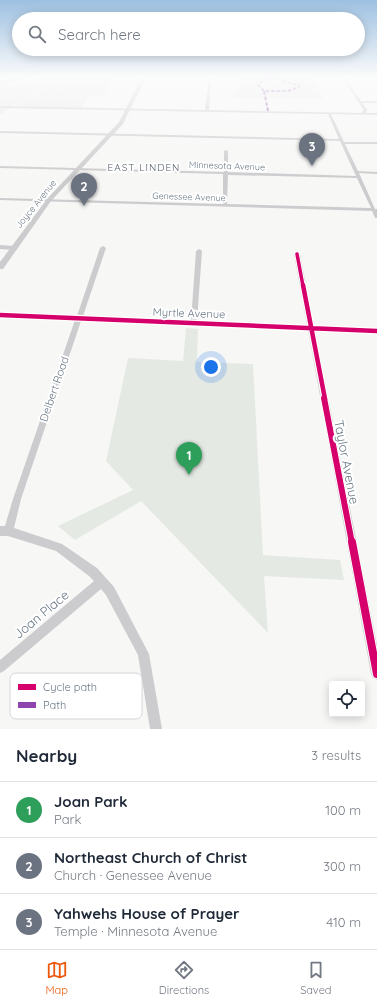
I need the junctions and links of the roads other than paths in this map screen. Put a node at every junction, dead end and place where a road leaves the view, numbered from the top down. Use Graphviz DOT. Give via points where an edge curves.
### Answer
graph roads {
  1 [pos="127,111"];
  2 [pos="208,111"];
  3 [pos="365,111"];
  4 [pos="329,113"];
  5 [pos="362,113"];
  6 [pos="377,114"];
  7 [pos="0,132"];
  8 [pos="110,135"];
  9 [pos="342,141"];
  10 [pos="377,143"];
  11 [pos="226,151"];
  12 [pos="0,167"];
  13 [pos="78,170"];
  14 [pos="377,173"];
  15 [pos="226,174"];
  16 [pos="358,175"];
  17 [pos="0,199"];
  18 [pos="49,200"];
  19 [pos="225,206"];
  20 [pos="375,210"];
  21 [pos="377,217"];
  22 [pos="0,247"];
  23 [pos="14,248"];
  24 [pos="103,248"];
  25 [pos="199,251"];
  26 [pos="297,254"];
  27 [pos="0,267"];
  28 [pos="0,315"];
  29 [pos="78,319"];
  30 [pos="194,324"];
  31 [pos="310,328"];
  32 [pos="377,331"];
  33 [pos="4,531"];
  34 [pos="101,582"];
  35 [pos="0,667"];
  36 [pos="377,674"];
  37 [pos="156,729"];
  1 -- 8 [label="street, Joyce Avenue" via="121,123"];
  2 -- 4 [label="street"];
  3 -- 5 [label="street"];
  4 -- 5 [label="street"];
  4 -- 9 [label="street"];
  5 -- 6 [label="street"];
  7 -- 8 [label="street"];
  8 -- 9 [label="street"];
  8 -- 13 [label="street, Joyce Avenue"];
  9 -- 10 [label="street"];
  9 -- 16 [label="street"];
  11 -- 15 [label="street"];
  12 -- 13 [label="street, Minnesota Avenue"];
  13 -- 15 [label="street, Minnesota Avenue"];
  13 -- 18 [label="street, Joyce Avenue"];
  14 -- 16 [label="street, Minnesota Avenue"];
  15 -- 16 [label="street, Minnesota Avenue"];
  15 -- 19 [label="street"];
  16 -- 20 [label="street"];
  17 -- 18 [label="street, Genessee Avenue"];
  18 -- 19 [label="street, Genessee Avenue"];
  18 -- 23 [label="street, Joyce Avenue"];
  19 -- 20 [label="street, Genessee Avenue"];
  20 -- 21 [label="street"];
  22 -- 23 [label="street"];
  23 -- 27 [label="street, Joyce Avenue"];
  24 -- 29 [label="street, Delbert Road"];
  25 -- 30 [label="street"];
  26 -- 31 [label="street, Taylor Avenue"];
  28 -- 29 [label="street, Myrtle Avenue"];
  29 -- 30 [label="street, Myrtle Avenue"];
  29 -- 33 [label="street, Delbert Road"];
  30 -- 31 [label="street, Myrtle Avenue"];
  31 -- 32 [label="street, Myrtle Avenue"];
  31 -- 36 [label="street, Taylor Avenue"];
  33 -- 34 [label="street" via="59,547 93,572"];
  34 -- 35 [label="street, Joan Place"];
  34 -- 37 [label="street" via="110,592 143,654"];
}
